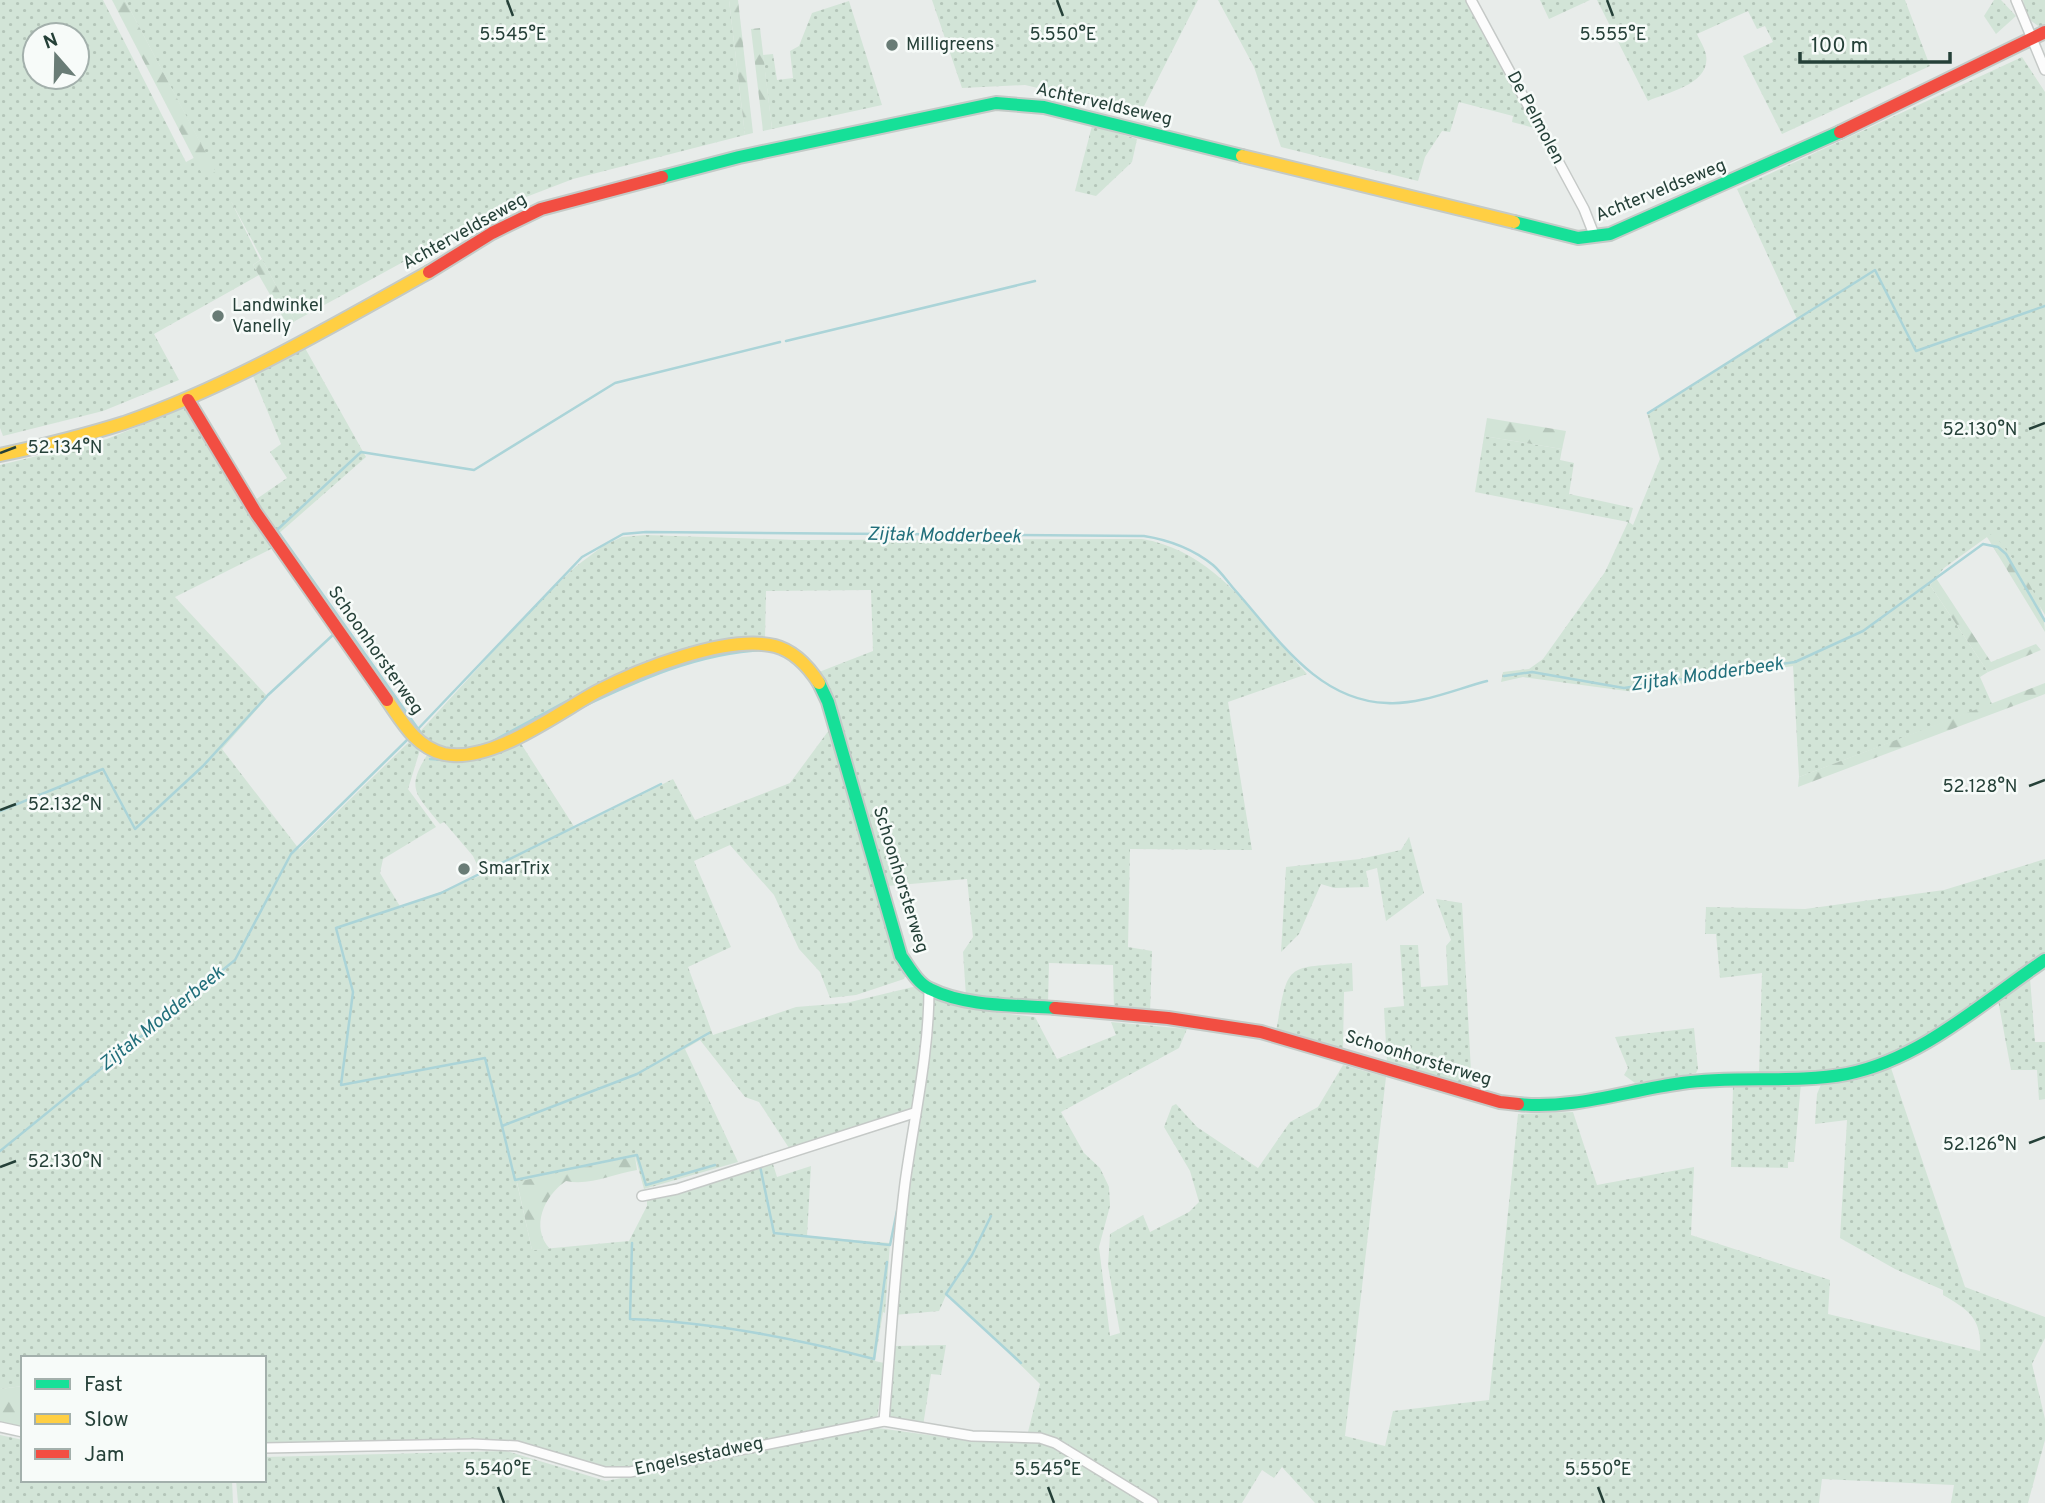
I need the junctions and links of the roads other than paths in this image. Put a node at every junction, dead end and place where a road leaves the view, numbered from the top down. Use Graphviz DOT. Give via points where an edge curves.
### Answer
graph roads {
  1 [pos="1471,0"];
  2 [pos="2016,0"];
  3 [pos="2045,32"];
  4 [pos="2031,39"];
  5 [pos="2045,70"];
  6 [pos="1595,237"];
  7 [pos="188,400"];
  8 [pos="0,455"];
  9 [pos="2045,960"];
  10 [pos="929,989"];
  11 [pos="915,1112"];
  12 [pos="642,1196"];
  13 [pos="884,1421"];
  14 [pos="0,1427"];
  15 [pos="21,1432"];
  16 [pos="266,1448"];
  17 [pos="1153,1503"];
  1 -- 6 [label="street, De Pelmolen"];
  2 -- 4 [label="street"];
  3 -- 4 [label="street, Achterveldseweg"];
  4 -- 5 [label="street"];
  4 -- 6 [label="street, Achterveldseweg" via="1798,152"];
  6 -- 7 [label="street, Achterveldseweg" via="1578,237 1044,107 996,103 739,157 541,209"];
  7 -- 8 [label="street, Achterveldseweg" via="66,442"];
  7 -- 10 [label="street, Schoonhorsterweg" via="256,513 411,734 431,750 461,755 492,747 613,683 707,651 771,643 798,656 816,676 828,702 901,956"];
  9 -- 10 [label="street, Schoonhorsterweg" via="1941,1030 1870,1068 1809,1077 1704,1080 1530,1107 1261,1031 1168,1018 1037,1009 974,1001"];
  10 -- 11 [label="street" via="929,1035"];
  11 -- 12 [label="street" via="677,1189"];
  11 -- 13 [label="street" via="893,1279"];
  13 -- 16 [label="street, Engelsestadweg" via="631,1472 605,1472 517,1446"];
  13 -- 17 [label="street, Engelsestadweg" via="972,1436 1040,1438"];
  14 -- 15 [label="street"];
}
